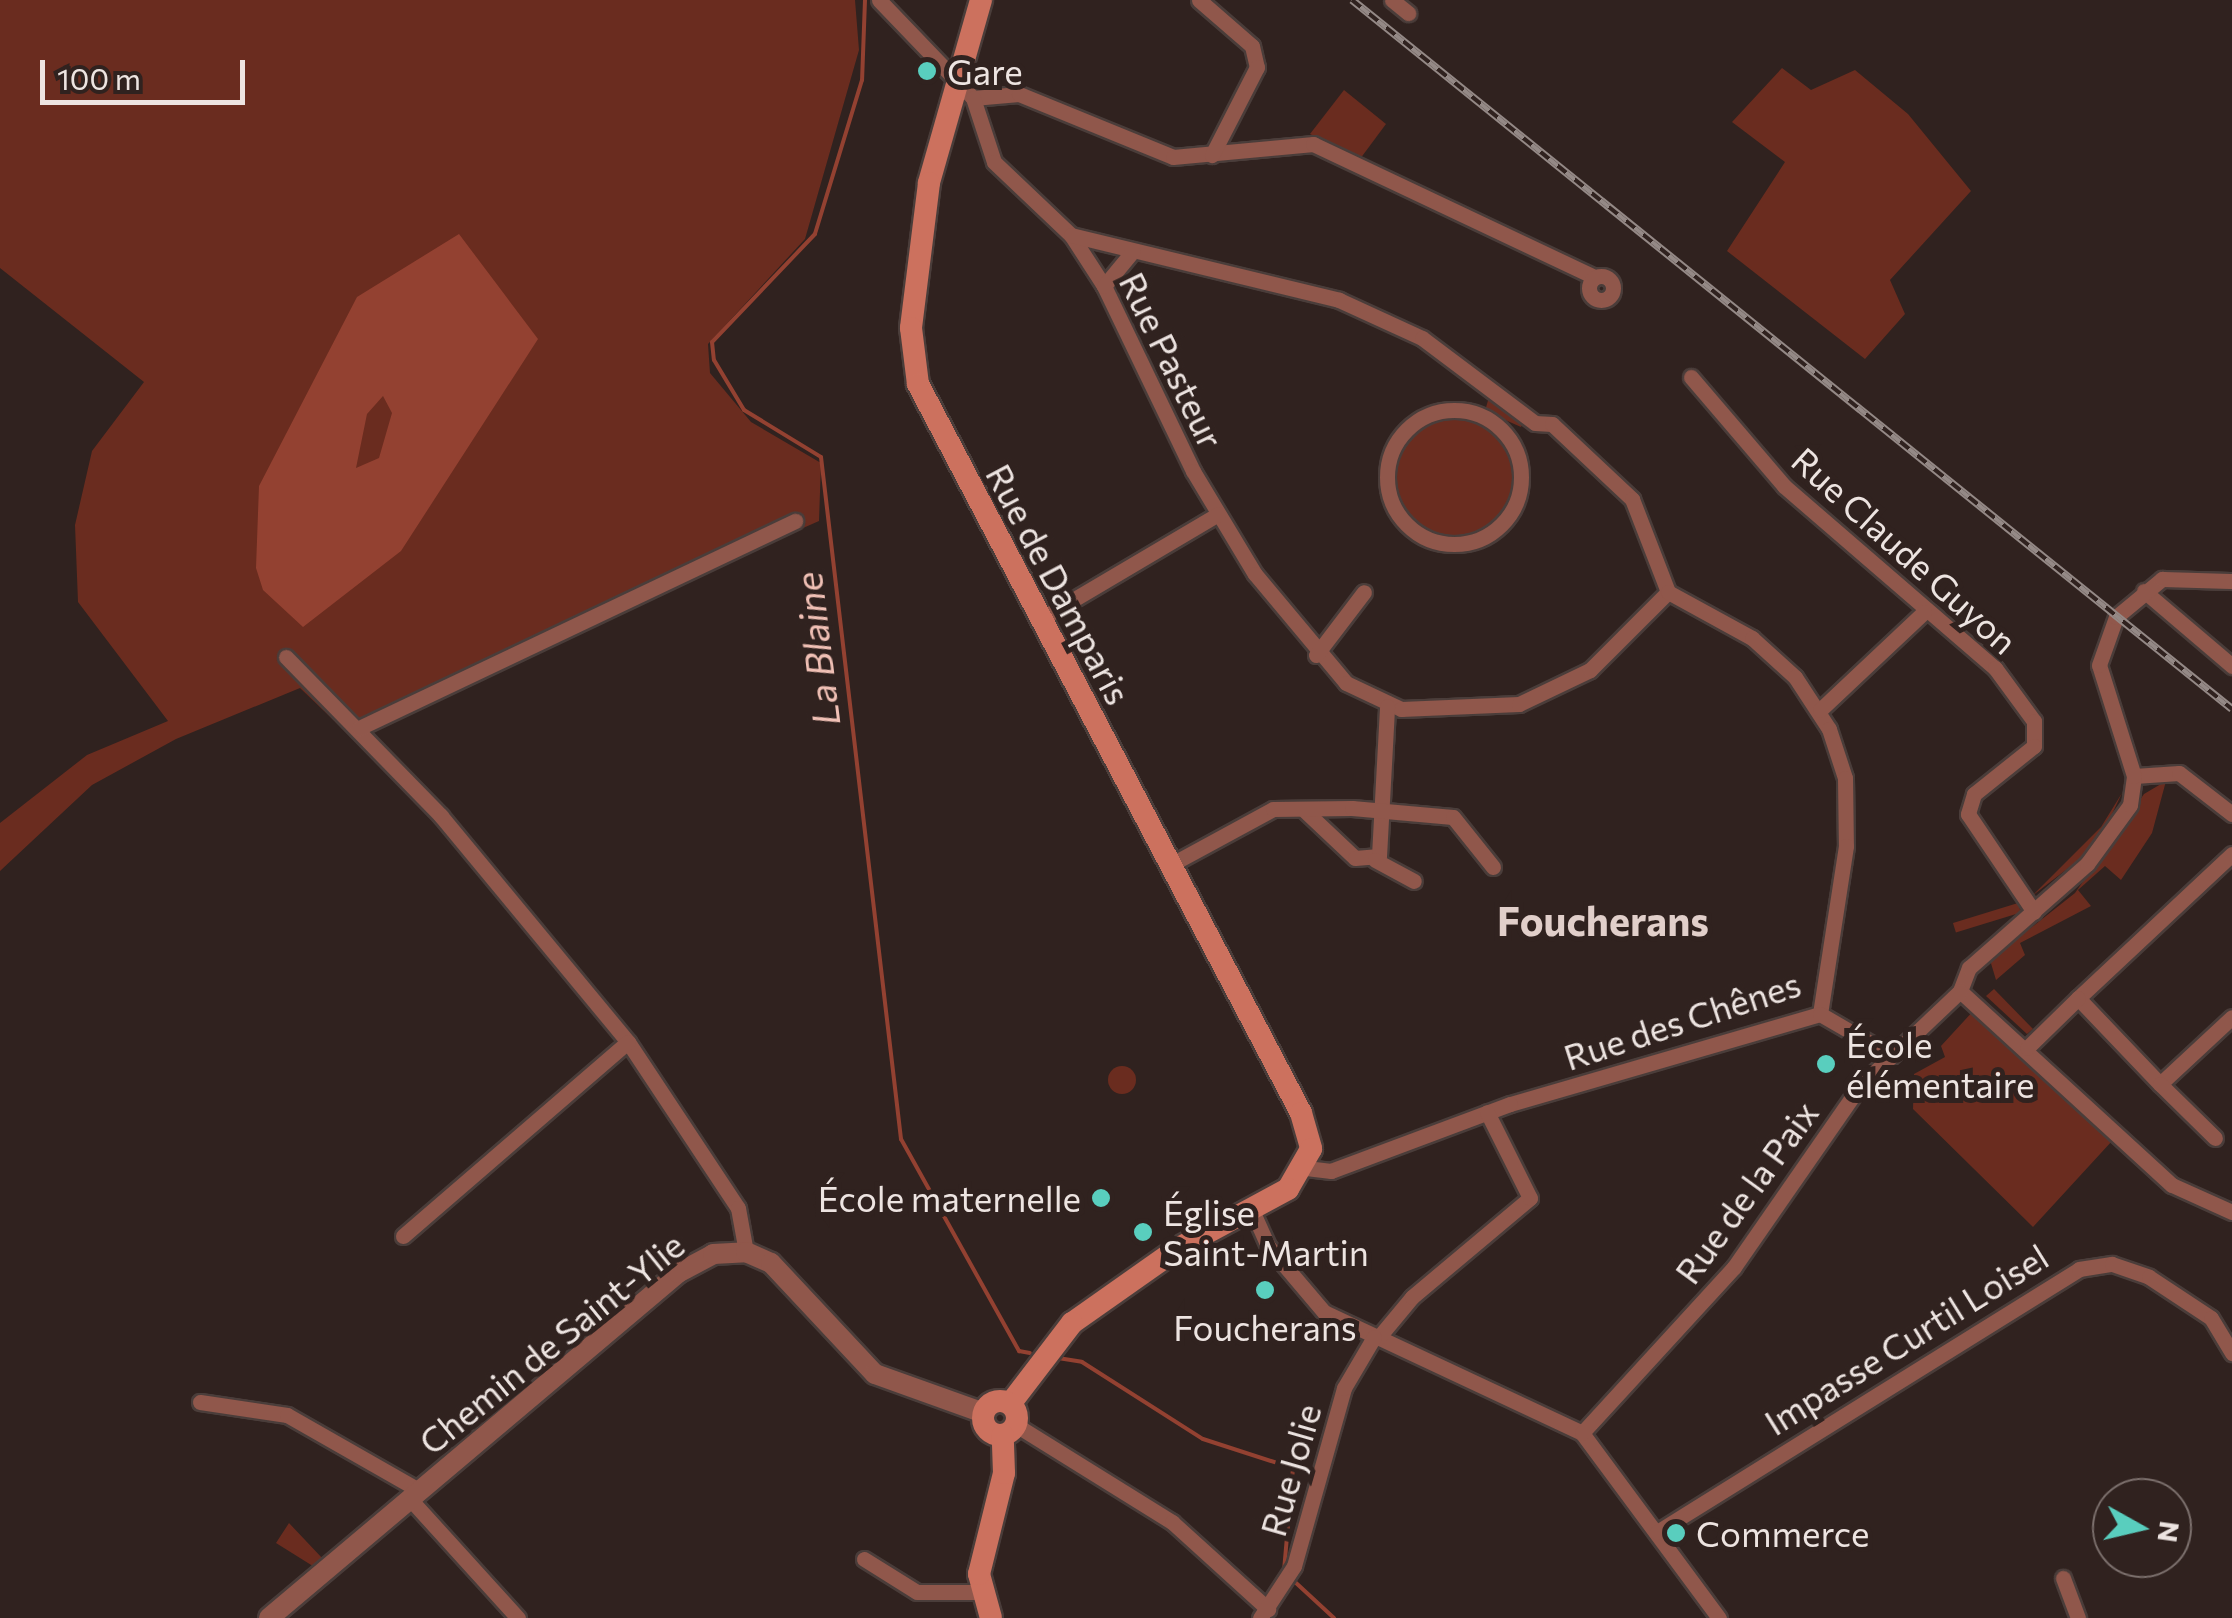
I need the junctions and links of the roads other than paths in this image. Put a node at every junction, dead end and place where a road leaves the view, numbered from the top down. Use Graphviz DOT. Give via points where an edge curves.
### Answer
graph roads {
  1 [pos="879,0"];
  2 [pos="982,0"];
  3 [pos="1199,0"];
  4 [pos="1392,0"];
  5 [pos="1408,14"];
  6 [pos="952,82"];
  7 [pos="973,98"];
  8 [pos="1212,155"];
  9 [pos="1071,235"];
  10 [pos="1132,251"];
  11 [pos="1595,276"];
  12 [pos="1104,286"];
  13 [pos="1691,377"];
  14 [pos="1485,388"];
  15 [pos="1454,409"];
  16 [pos="1535,423"];
  17 [pos="1518,456"];
  18 [pos="1218,514"];
  19 [pos="795,522"];
  20 [pos="2232,581"];
  21 [pos="1364,592"];
  22 [pos="1668,592"];
  23 [pos="2144,592"];
  24 [pos="1924,612"];
  25 [pos="1039,620"];
  26 [pos="1316,655"];
  27 [pos="286,657"];
  28 [pos="2232,666"];
  29 [pos="1388,706"];
  30 [pos="1820,710"];
  31 [pos="359,728"];
  32 [pos="2134,776"];
  33 [pos="1303,809"];
  34 [pos="1379,810"];
  35 [pos="2232,814"];
  36 [pos="2232,854"];
  37 [pos="1375,860"];
  38 [pos="1170,864"];
  39 [pos="1493,867"];
  40 [pos="1414,881"];
  41 [pos="2034,912"];
  42 [pos="1960,991"];
  43 [pos="2078,998"];
  44 [pos="1820,1014"];
  45 [pos="2232,1017"];
  46 [pos="628,1042"];
  47 [pos="2027,1048"];
  48 [pos="1888,1054"];
  49 [pos="2160,1084"];
  50 [pos="1487,1112"];
  51 [pos="2215,1138"];
  52 [pos="1308,1168"];
  53 [pos="1252,1208"];
  54 [pos="2231,1210"];
  55 [pos="403,1236"];
  56 [pos="746,1252"];
  57 [pos="1376,1338"];
  58 [pos="2232,1354"];
  59 [pos="200,1402"];
  60 [pos="984,1413"];
  61 [pos="1009,1421"];
  62 [pos="1582,1433"];
  63 [pos="415,1495"];
  64 [pos="1657,1532"];
  65 [pos="864,1559"];
  66 [pos="2064,1578"];
  67 [pos="980,1592"];
  68 [pos="1264,1613"];
  69 [pos="269,1618"];
  70 [pos="518,1618"];
  71 [pos="991,1618"];
  72 [pos="1719,1618"];
  73 [pos="2078,1618"];
  1 -- 6 [label="street"];
  2 -- 6 [label="main road, Rue de Damparis"];
  3 -- 8 [label="street" via="1252,46 1256,67"];
  4 -- 5 [label="street"];
  6 -- 7 [label="street"];
  6 -- 25 [label="main road, Rue de Damparis" via="916,265 914,363 939,435"];
  7 -- 8 [label="street" via="1010,92 1157,154"];
  7 -- 9 [label="street, Rue Pasteur" via="994,162"];
  8 -- 11 [label="street" via="1312,144"];
  9 -- 10 [label="street"];
  9 -- 12 [label="street, Rue Pasteur"];
  10 -- 12 [label="street"];
  10 -- 14 [label="street" via="1250,272 1339,300 1422,338"];
  12 -- 18 [label="street, Rue Pasteur"];
  13 -- 24 [label="street, Rue Claude Guyon" via="1784,486"];
  14 -- 15 [label="street"];
  14 -- 16 [label="street"];
  15 -- 17 [label="street" via="1497,424"];
  15 -- 17 [label="street" via="1414,423 1390,456 1390,497 1414,530 1460,544 1496,529 1518,499"];
  16 -- 17 [label="street"];
  16 -- 22 [label="street" via="1552,424 1632,499"];
  18 -- 25 [label="street"];
  18 -- 26 [label="street, Rue Pasteur"];
  19 -- 31 [label="street"];
  20 -- 23 [label="street" via="2172,577"];
  21 -- 26 [label="street"];
  22 -- 29 [label="street" via="1615,649 1540,697 1474,712"];
  22 -- 30 [label="street, Rue des Chênes" via="1765,648"];
  23 -- 28 [label="street"];
  23 -- 32 [label="street" via="2100,649 2104,696"];
  24 -- 30 [label="street"];
  24 -- 41 [label="street, Rue Claude Guyon" via="1995,668 2037,728 2034,746 1978,789 1968,814"];
  25 -- 38 [label="main road, Rue de Damparis"];
  26 -- 29 [label="street, Rue Pasteur"];
  27 -- 31 [label="street"];
  29 -- 34 [label="street"];
  30 -- 44 [label="street, Rue des Chênes" via="1848,810"];
  31 -- 46 [label="street"];
  32 -- 35 [label="street" via="2179,773"];
  32 -- 41 [label="street, Rue de la Paix" via="2116,830"];
  33 -- 34 [label="street"];
  33 -- 37 [label="street" via="1356,858"];
  33 -- 38 [label="street" via="1261,814"];
  34 -- 37 [label="street"];
  34 -- 39 [label="street" via="1454,816"];
  36 -- 43 [label="street"];
  37 -- 40 [label="street"];
  38 -- 52 [label="main road, Rue de Damparis" via="1301,1113"];
  41 -- 42 [label="street, Rue de la Paix" via="1969,968"];
  42 -- 47 [label="street"];
  42 -- 48 [label="street, Rue de la Paix"];
  43 -- 47 [label="street"];
  43 -- 49 [label="street"];
  44 -- 48 [label="street"];
  44 -- 50 [label="street, Rue des Chênes"];
  45 -- 49 [label="street"];
  46 -- 55 [label="street"];
  46 -- 56 [label="street" via="738,1208"];
  47 -- 54 [label="street" via="2172,1185"];
  48 -- 62 [label="street, Rue de la Paix" via="1734,1267"];
  49 -- 51 [label="street"];
  50 -- 52 [label="street, Rue des Chênes" via="1331,1171"];
  50 -- 57 [label="street, Rue Jolie" via="1532,1185 1530,1198 1412,1297"];
  52 -- 53 [label="main road"];
  53 -- 57 [label="street" via="1268,1246 1316,1305"];
  53 -- 61 [label="main road" via="1093,1306"];
  56 -- 60 [label="street" via="778,1269 864,1367"];
  56 -- 63 [label="street, Chemin de Saint-Ylie" via="714,1254 678,1273"];
  57 -- 62 [label="street"];
  57 -- 68 [label="street, Rue Jolie" via="1344,1388 1294,1566"];
  58 -- 64 [label="street, Impasse Curtil Loisel" via="2210,1318 2149,1277 2112,1264 2079,1269"];
  59 -- 63 [label="street" via="287,1415"];
  60 -- 61 [label="main road"];
  61 -- 67 [label="main road"];
  61 -- 68 [label="street" via="1172,1522"];
  62 -- 64 [label="street"];
  63 -- 69 [label="street, Chemin de Saint-Ylie"];
  63 -- 70 [label="street"];
  64 -- 72 [label="street"];
  65 -- 67 [label="street" via="917,1592"];
  66 -- 73 [label="street"];
  67 -- 71 [label="main road"];
}
